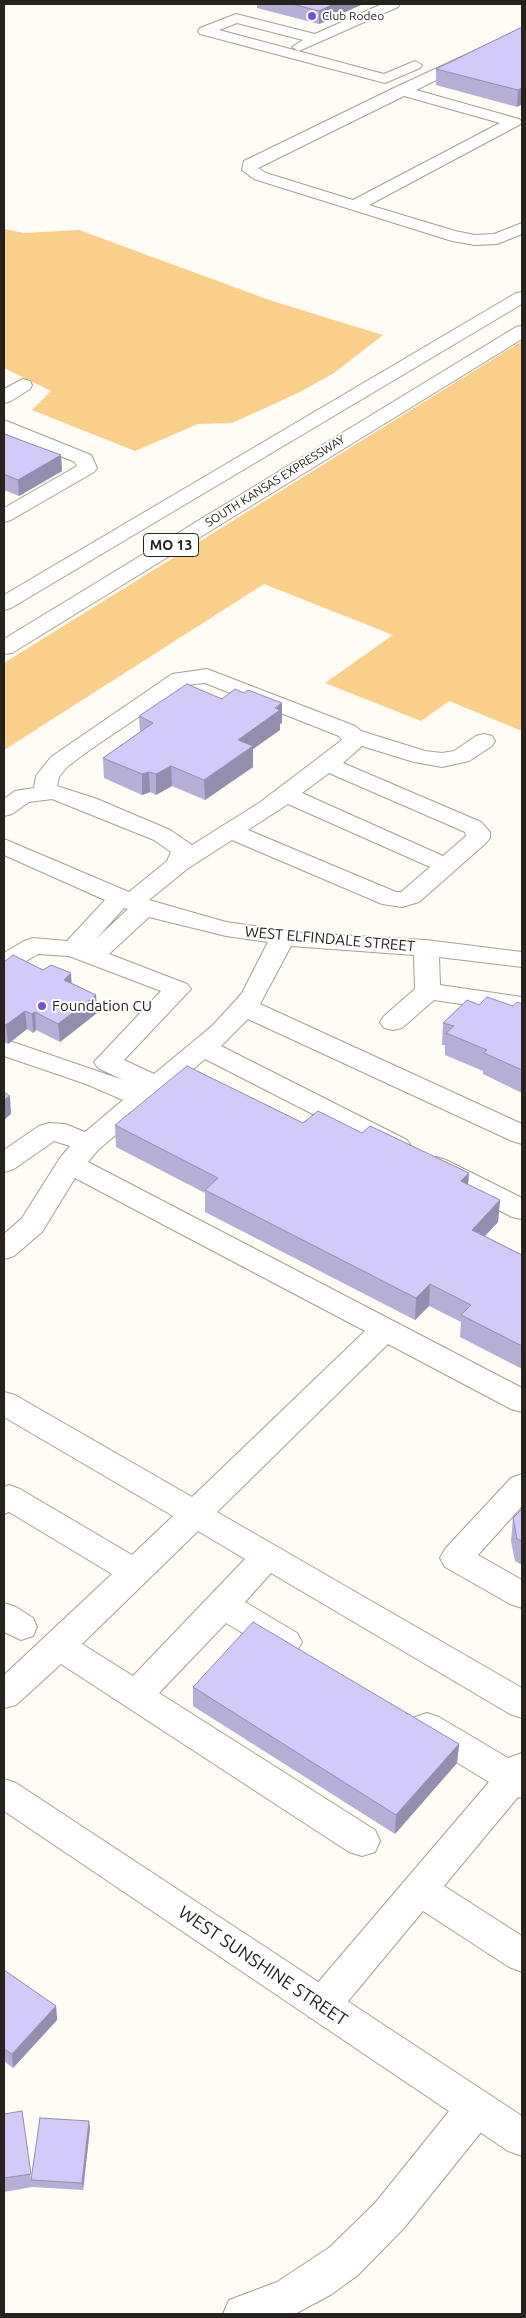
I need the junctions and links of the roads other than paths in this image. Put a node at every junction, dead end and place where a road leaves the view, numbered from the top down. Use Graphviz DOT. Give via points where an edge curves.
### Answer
graph roads {
  1 [pos="393,4"];
  2 [pos="522,33"];
  3 [pos="316,39"];
  4 [pos="286,53"];
  5 [pos="428,58"];
  6 [pos="401,90"];
  7 [pos="354,206"];
  8 [pos="522,228"];
  9 [pos="522,297"];
  10 [pos="522,331"];
  11 [pos="23,385"];
  12 [pos="4,397"];
  13 [pos="4,426"];
  14 [pos="4,516"];
  15 [pos="4,604"];
  16 [pos="4,648"];
  17 [pos="353,736"];
  18 [pos="484,741"];
  19 [pos="332,760"];
  20 [pos="44,793"];
  21 [pos="285,794"];
  22 [pos="4,809"];
  23 [pos="230,831"];
  24 [pos="4,846"];
  25 [pos="178,864"];
  26 [pos="447,866"];
  27 [pos="132,902"];
  28 [pos="283,937"];
  29 [pos="426,948"];
  30 [pos="82,953"];
  31 [pos="522,959"];
  32 [pos="4,964"];
  33 [pos="428,991"];
  34 [pos="522,1005"];
  35 [pos="244,1007"];
  36 [pos="394,1022"];
  37 [pos="4,1047"];
  38 [pos="203,1047"];
  39 [pos="101,1070"];
  40 [pos="149,1092"];
  41 [pos="522,1135"];
  42 [pos="79,1154"];
  43 [pos="4,1163"];
  44 [pos="522,1210"];
  45 [pos="4,1249"];
  46 [pos="385,1329"];
  47 [pos="522,1400"];
  48 [pos="4,1403"];
  49 [pos="522,1486"];
  50 [pos="4,1502"];
  51 [pos="195,1515"];
  52 [pos="266,1557"];
  53 [pos="136,1572"];
  54 [pos="522,1595"];
  55 [pos="222,1605"];
  56 [pos="59,1646"];
  57 [pos="308,1656"];
  58 [pos="4,1695"];
  59 [pos="136,1696"];
  60 [pos="522,1704"];
  61 [pos="402,1712"];
  62 [pos="519,1776"];
  63 [pos="4,1793"];
  64 [pos="362,1841"];
  65 [pos="418,1889"];
  66 [pos="522,1956"];
  67 [pos="322,2004"];
  68 [pos="476,2108"];
  69 [pos="522,2138"];
  70 [pos="243,2314"];
  1 -- 3 [label="main road"];
  2 -- 6 [label="main road"];
  3 -- 4 [label="main road"];
  3 -- 4 [label="main road" via="236,18 206,31"];
  4 -- 5 [label="main road" via="385,79"];
  6 -- 7 [label="main road" via="250,164 250,170 260,176"];
  6 -- 7 [label="main road" via="514,122"];
  7 -- 8 [label="main road" via="452,236 476,240 497,239"];
  9 -- 15 [label="main road, MO 13"];
  10 -- 16 [label="main road, SOUTH KANSAS EXPRESSWAY / MO 13"];
  11 -- 12 [label="main road"];
  13 -- 14 [label="main road" via="84,459 87,468"];
  17 -- 18 [label="main road" via="442,760 461,756"];
  17 -- 19 [label="main road" via="353,742"];
  17 -- 20 [label="main road" via="206,676 180,680 59,762 48,776"];
  19 -- 21 [label="main road"];
  19 -- 26 [label="main road" via="473,827 478,838"];
  20 -- 22 [label="main road" via="23,796"];
  20 -- 25 [label="main road" via="54,792 89,804 162,835 184,850"];
  21 -- 23 [label="main road"];
  21 -- 26 [label="main road"];
  23 -- 25 [label="main road"];
  23 -- 26 [label="main road" via="392,899 402,900 410,896"];
  24 -- 27 [label="main road, WEST ELFINDALE STREET"];
  25 -- 27 [label="main road"];
  27 -- 28 [label="main road, WEST ELFINDALE STREET" via="226,929"];
  27 -- 30 [label="main road"];
  27 -- 30 [label="main road" via="103,917"];
  28 -- 29 [label="main road, WEST ELFINDALE STREET"];
  28 -- 35 [label="main road" via="253,996"];
  29 -- 31 [label="main road, WEST ELFINDALE STREET"];
  29 -- 33 [label="main road"];
  30 -- 32 [label="main road" via="33,946"];
  30 -- 39 [label="main road" via="178,989"];
  33 -- 34 [label="main road"];
  33 -- 36 [label="main road"];
  35 -- 38 [label="main road"];
  35 -- 41 [label="main road"];
  37 -- 39 [label="main road"];
  38 -- 40 [label="main road"];
  38 -- 44 [label="main road"];
  39 -- 40 [label="main road"];
  40 -- 42 [label="main road"];
  42 -- 43 [label="main road" via="65,1133 49,1132"];
  42 -- 45 [label="main road" via="32,1225"];
  42 -- 46 [label="main road"];
  46 -- 47 [label="main road"];
  46 -- 51 [label="main road"];
  48 -- 51 [label="main road"];
  49 -- 54 [label="main road" via="456,1558"];
  50 -- 53 [label="main road" via="9,1497"];
  51 -- 52 [label="main road"];
  51 -- 53 [label="main road"];
  52 -- 55 [label="main road"];
  52 -- 60 [label="main road"];
  53 -- 56 [label="main road"];
  55 -- 57 [label="main road"];
  55 -- 59 [label="main road"];
  56 -- 58 [label="main road"];
  56 -- 59 [label="main road"];
  59 -- 64 [label="main road"];
  61 -- 62 [label="main road"];
  62 -- 65 [label="main road"];
  63 -- 67 [label="main road, WEST SUNSHINE STREET"];
  65 -- 66 [label="main road"];
  65 -- 67 [label="main road"];
  67 -- 68 [label="main road, WEST SUNSHINE STREET"];
  68 -- 69 [label="main road, WEST SUNSHINE STREET"];
  68 -- 70 [label="main road" via="390,2216 344,2261 289,2296"];
}
